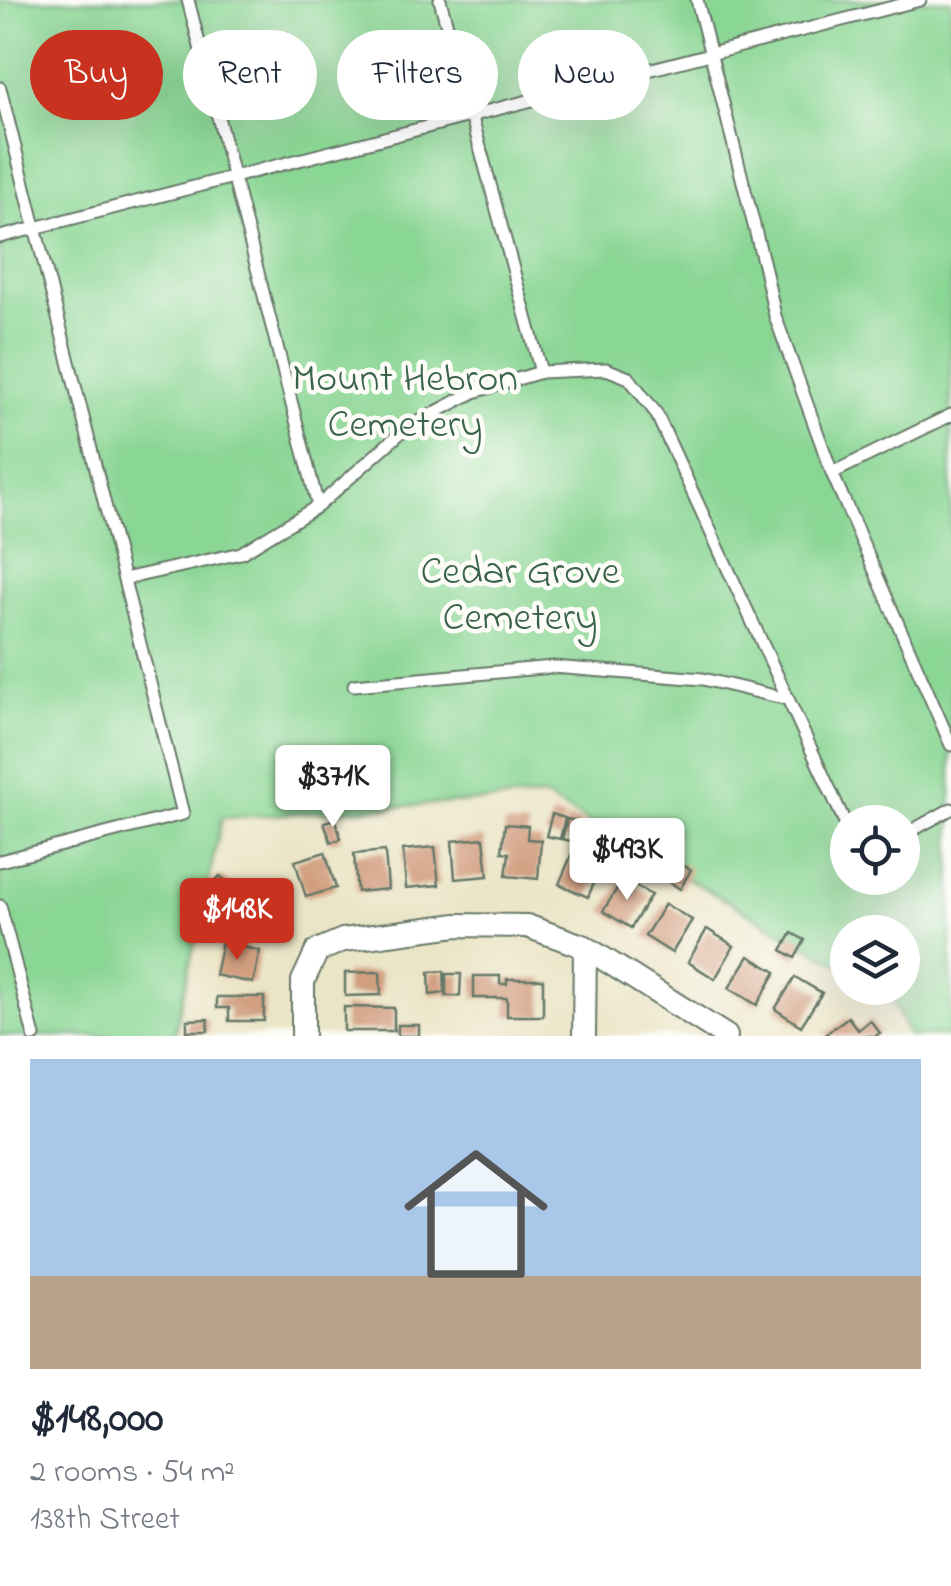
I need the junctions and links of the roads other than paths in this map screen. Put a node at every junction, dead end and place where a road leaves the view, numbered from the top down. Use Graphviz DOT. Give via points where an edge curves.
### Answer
graph roads {
  1 [pos="188,0"];
  2 [pos="440,0"];
  3 [pos="697,0"];
  4 [pos="920,0"];
  5 [pos="448,30"];
  6 [pos="711,53"];
  7 [pos="0,88"];
  8 [pos="498,108"];
  9 [pos="453,120"];
  10 [pos="473,120"];
  11 [pos="232,177"];
  12 [pos="36,228"];
  13 [pos="0,237"];
  14 [pos="541,372"];
  15 [pos="951,416"];
  16 [pos="832,473"];
  17 [pos="318,506"];
  18 [pos="124,579"];
  19 [pos="354,685"];
  20 [pos="787,699"];
  21 [pos="951,745"];
  22 [pos="837,805"];
  23 [pos="951,809"];
  24 [pos="920,826"];
  25 [pos="0,860"];
  26 [pos="0,906"];
  27 [pos="585,947"];
  28 [pos="34,1036"];
  29 [pos="302,1036"];
  30 [pos="584,1036"];
  31 [pos="726,1036"];
  1 -- 11 [label="lane"];
  2 -- 5 [label="lane"];
  3 -- 6 [label="lane"];
  4 -- 6 [label="lane"];
  6 -- 8 [label="lane"];
  6 -- 16 [label="lane" via="775,316"];
  7 -- 12 [label="lane"];
  9 -- 11 [label="lane"];
  10 -- 14 [label="lane"];
  11 -- 12 [label="lane"];
  11 -- 17 [label="lane"];
  12 -- 13 [label="lane"];
  12 -- 18 [label="lane"];
  14 -- 17 [label="lane" via="474,392 406,428"];
  14 -- 20 [label="lane" via="606,369 630,378 656,413"];
  15 -- 16 [label="lane"];
  16 -- 21 [label="lane"];
  17 -- 18 [label="lane" via="242,553"];
  18 -- 25 [label="lane" via="182,814"];
  19 -- 20 [label="lane" via="553,668 703,679"];
  20 -- 22 [label="lane"];
  23 -- 24 [label="lane"];
  26 -- 28 [label="lane"];
  27 -- 29 [label="street" via="527,926 457,925 343,940 317,950 303,981"];
  27 -- 30 [label="street"];
  27 -- 31 [label="street"];
}
